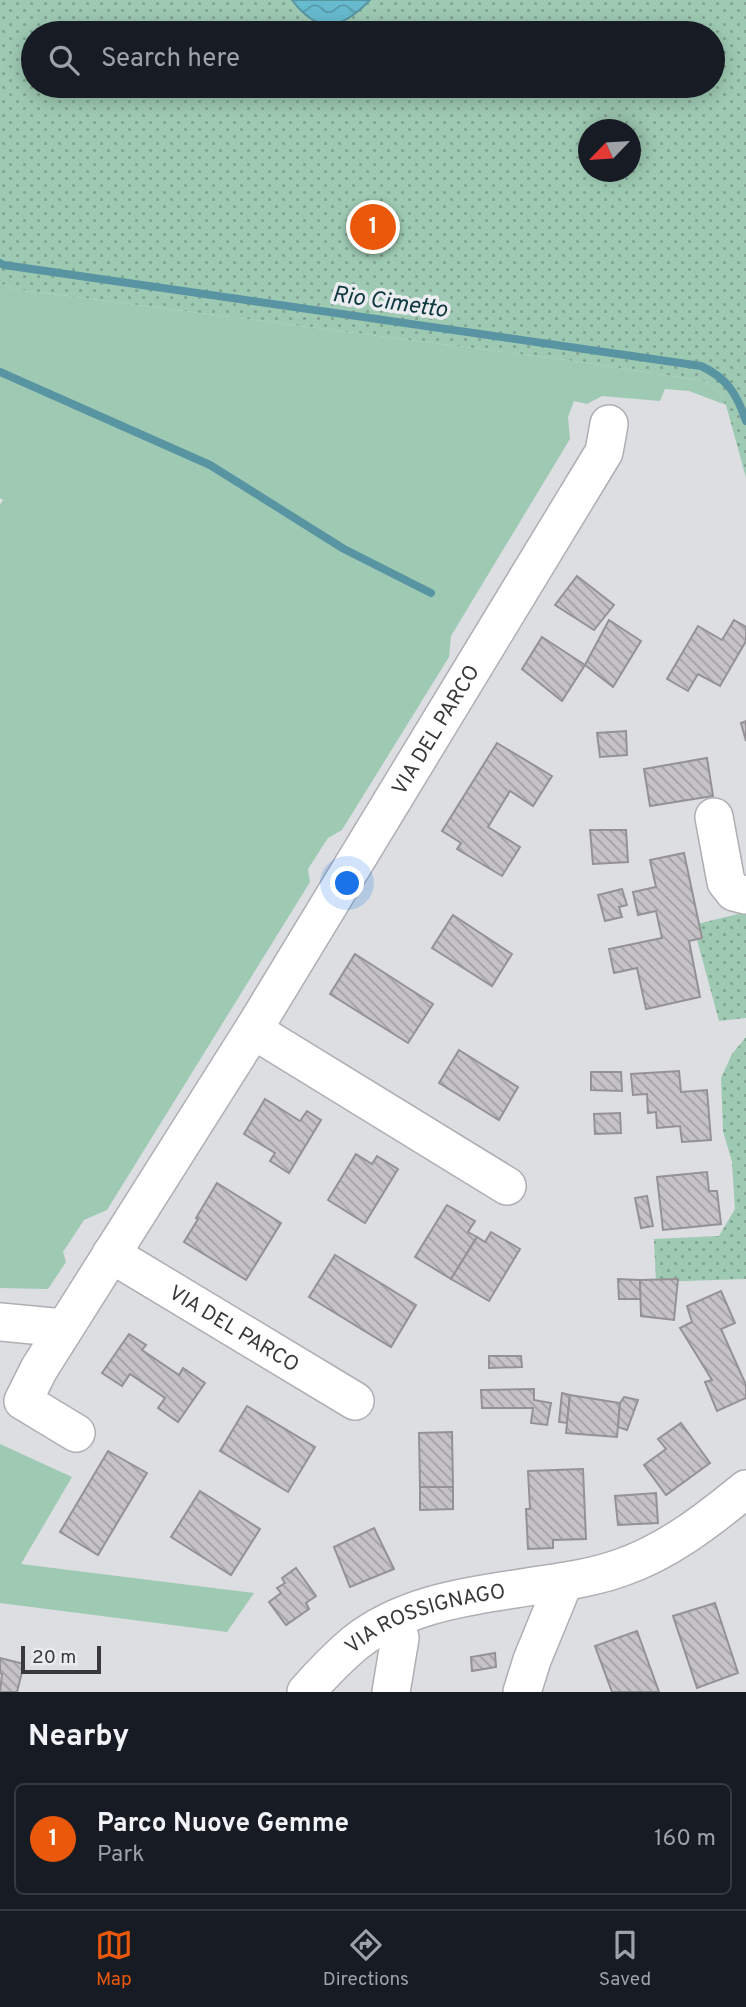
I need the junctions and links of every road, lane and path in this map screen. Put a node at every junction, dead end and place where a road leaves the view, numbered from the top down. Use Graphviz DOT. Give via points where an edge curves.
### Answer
graph roads {
  1 [pos="609,424"];
  2 [pos="714,817"];
  3 [pos="746,895"];
  4 [pos="253,1030"];
  5 [pos="507,1186"];
  6 [pos="111,1254"];
  7 [pos="0,1322"];
  8 [pos="64,1328"];
  9 [pos="355,1401"];
  10 [pos="76,1433"];
  11 [pos="746,1489"];
  12 [pos="564,1582"];
  13 [pos="395,1619"];
  14 [pos="306,1692"];
  15 [pos="391,1692"];
  16 [pos="522,1692"];
  1 -- 4 [label="street, VIA DEL PARCO" via="604,452"];
  2 -- 3 [label="street" via="726,882 734,892"];
  4 -- 5 [label="street"];
  4 -- 6 [label="street, VIA DEL PARCO"];
  6 -- 8 [label="street, VIA DEL PARCO"];
  6 -- 9 [label="street, VIA DEL PARCO"];
  7 -- 8 [label="street"];
  8 -- 10 [label="street, VIA DEL PARCO" via="23,1401"];
  11 -- 12 [label="street, VIA ROSSIGNAGO" via="714,1516 647,1558"];
  12 -- 13 [label="street, VIA ROSSIGNAGO" via="460,1598"];
  12 -- 16 [label="street"];
  13 -- 14 [label="street, VIA ROSSIGNAGO" via="357,1642"];
  13 -- 15 [label="street" via="400,1638"];
}
